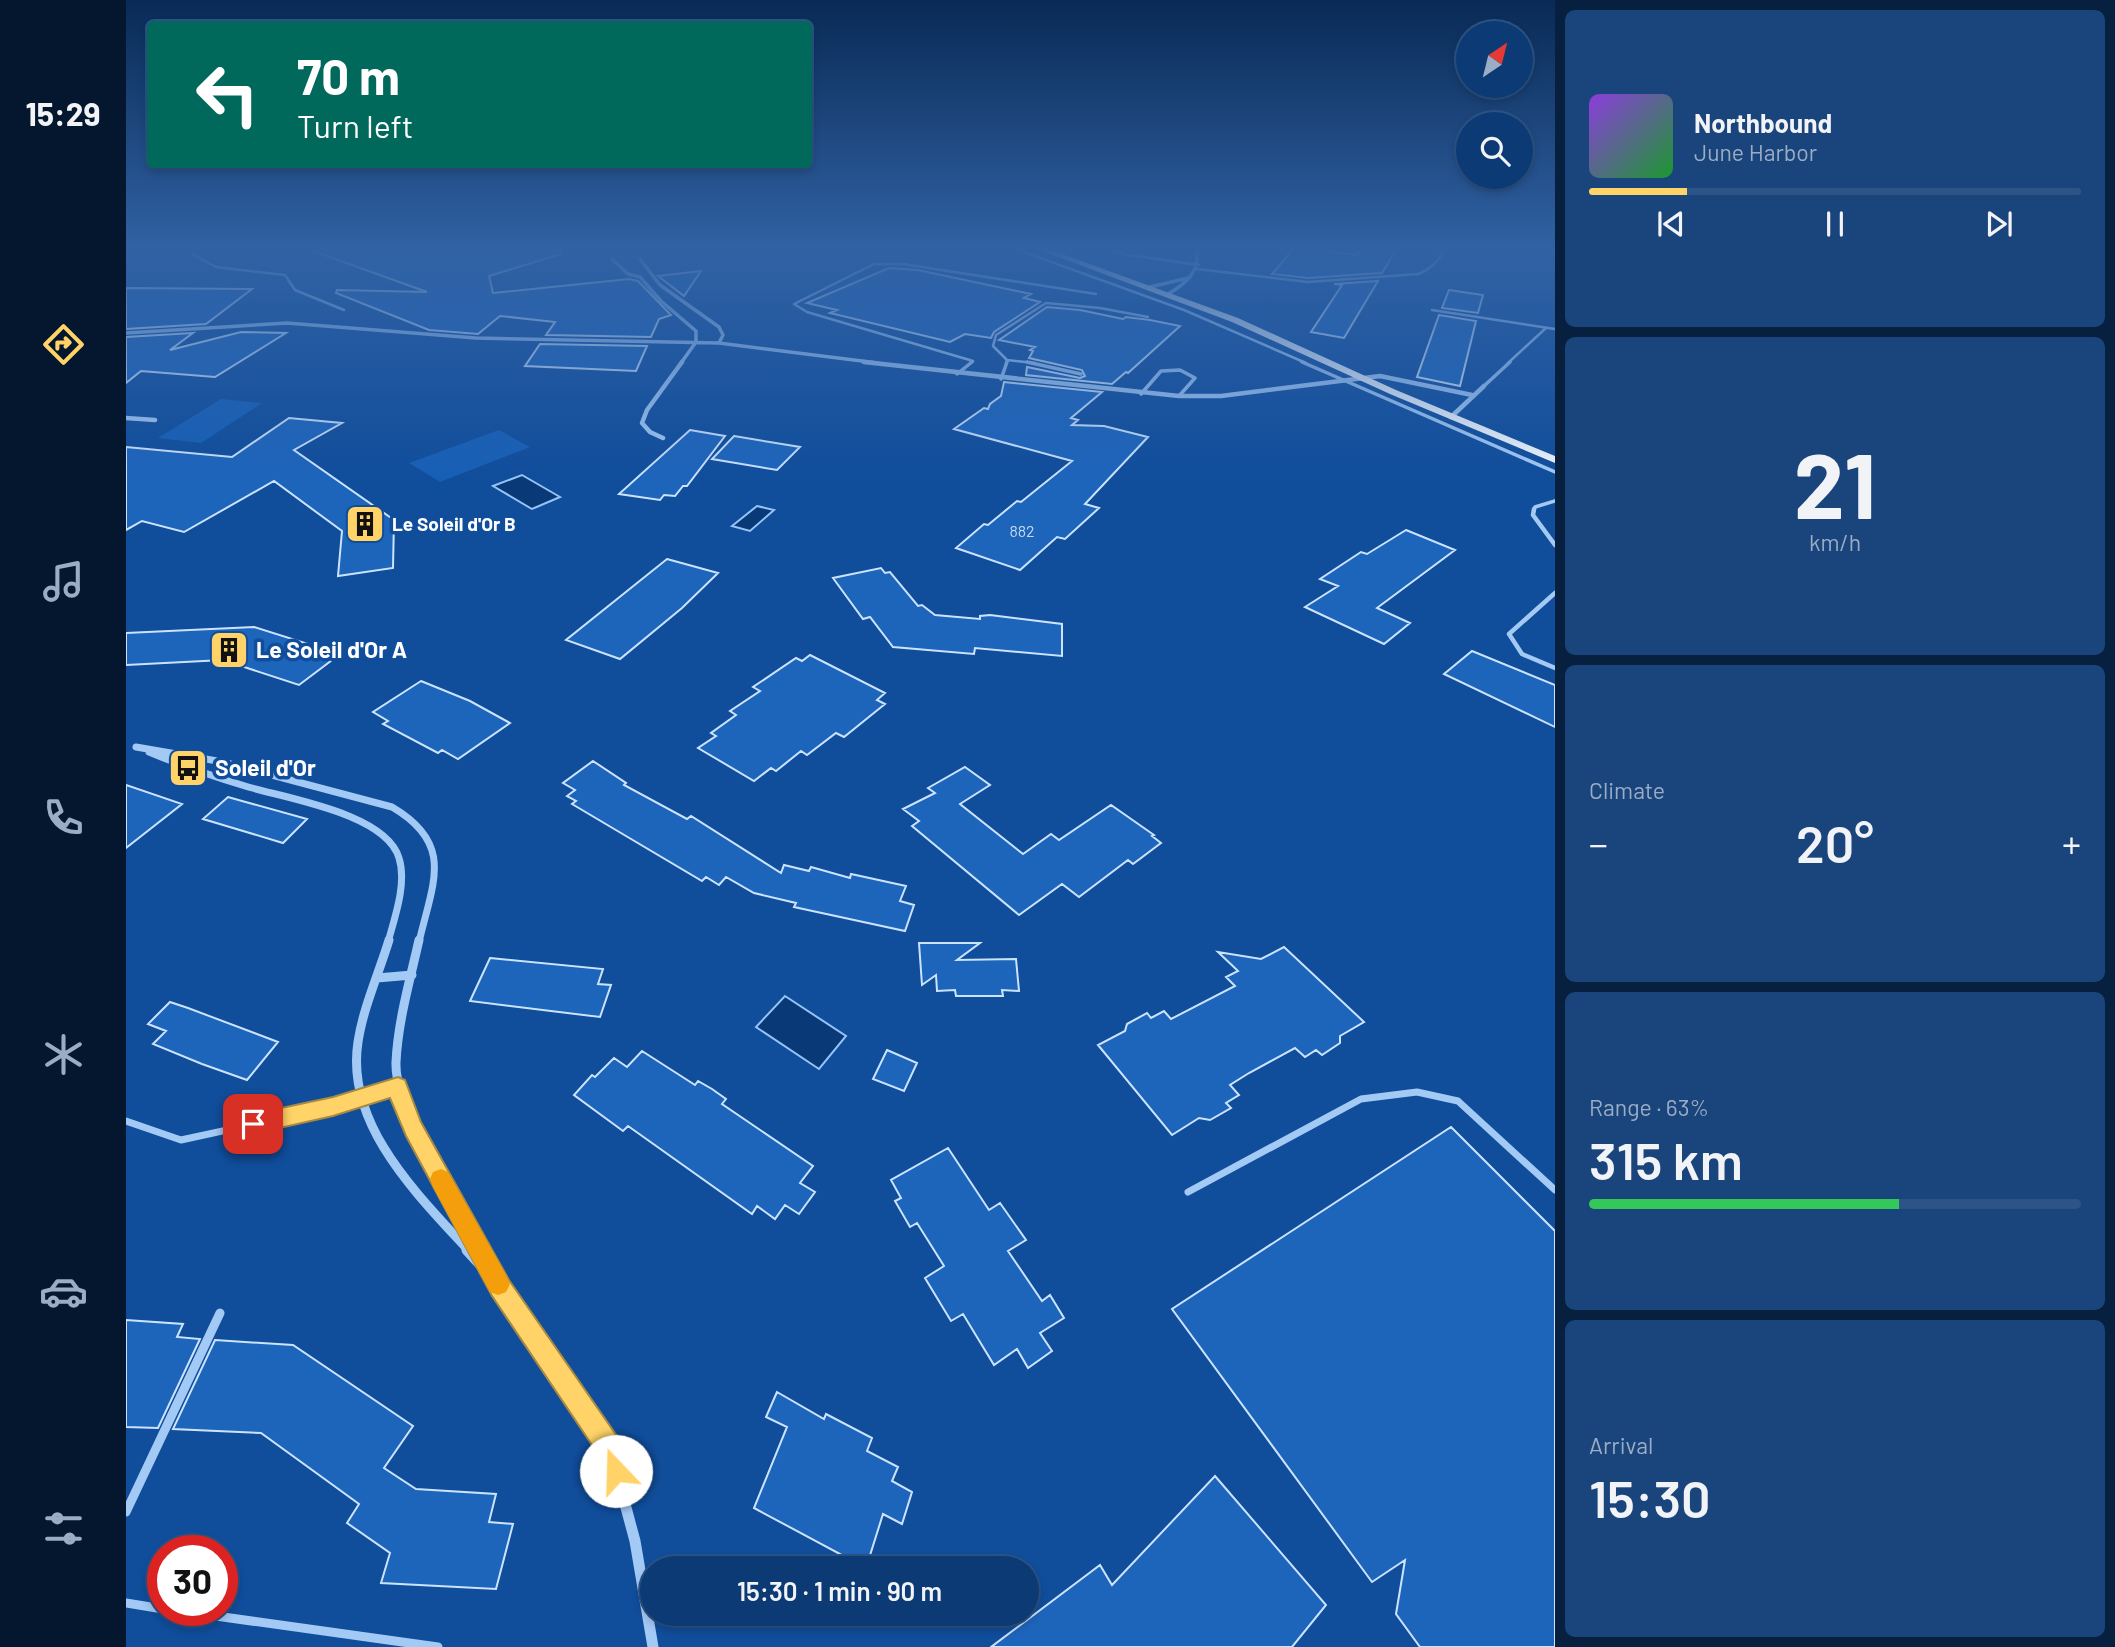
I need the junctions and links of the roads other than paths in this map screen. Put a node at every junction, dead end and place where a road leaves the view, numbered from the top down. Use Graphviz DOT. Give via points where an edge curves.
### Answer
graph roads {
  1 [pos="242,324"];
  2 [pos="290,324"];
  3 [pos="690,324"];
  4 [pos="715,324"];
  5 [pos="847,324"];
  6 [pos="1013,324"];
  7 [pos="1216,324"];
  8 [pos="1244,324"];
  9 [pos="1520,324"];
  10 [pos="1546,328"];
  11 [pos="1555,329"];
  12 [pos="126,333"];
  13 [pos="696,342"];
  14 [pos="719,343"];
  15 [pos="1007,360"];
  16 [pos="957,373"];
  17 [pos="1081,374"];
  18 [pos="1362,378"];
  19 [pos="1001,379"];
  20 [pos="1341,380"];
  21 [pos="1484,386"];
  22 [pos="1141,394"];
  23 [pos="1472,395"];
  24 [pos="1180,396"];
  25 [pos="1451,417"];
  26 [pos="126,418"];
  27 [pos="155,420"];
  28 [pos="663,438"];
  29 [pos="1555,460"];
  30 [pos="1555,472"];
  31 [pos="1555,501"];
  32 [pos="1555,544"];
  33 [pos="1555,593"];
  34 [pos="1555,668"];
  35 [pos="126,743"];
  36 [pos="136,747"];
  37 [pos="412,975"];
  38 [pos="377,978"];
  39 [pos="398,1086"];
  40 [pos="360,1098"];
  41 [pos="126,1121"];
  42 [pos="1555,1190"];
  43 [pos="1188,1192"];
  44 [pos="500,1288"];
  45 [pos="220,1312"];
  46 [pos="126,1512"];
  47 [pos="126,1603"];
  48 [pos="147,1606"];
  49 [pos="238,1619"];
  50 [pos="438,1647"];
  51 [pos="653,1647"];
  1 -- 12 [label="street"];
  2 -- 13 [label="street" via="476,338"];
  3 -- 13 [label="street" via="696,331"];
  4 -- 14 [label="street" via="723,335"];
  5 -- 16 [label="lane" via="973,361"];
  6 -- 15 [label="lane" via="996,335 993,346"];
  7 -- 20 [label="lane"];
  8 -- 18 [label="main road"];
  9 -- 10 [label="lane"];
  10 -- 11 [label="lane"];
  10 -- 21 [label="lane"];
  13 -- 14 [label="street"];
  13 -- 28 [label="street" via="647,410 642,424"];
  14 -- 16 [label="street"];
  15 -- 17 [label="lane"];
  15 -- 19 [label="lane"];
  16 -- 19 [label="street"];
  18 -- 20 [label="street"];
  18 -- 23 [label="street" via="1393,377"];
  18 -- 25 [label="main road"];
  19 -- 22 [label="street"];
  20 -- 24 [label="street" via="1221,396"];
  20 -- 30 [label="lane"];
  21 -- 23 [label="street"];
  22 -- 24 [label="street"];
  22 -- 24 [label="lane" via="1161,371 1175,369 1195,378"];
  23 -- 25 [label="street"];
  25 -- 29 [label="main road"];
  26 -- 27 [label="street"];
  31 -- 32 [label="lane" via="1535,507 1533,515"];
  33 -- 34 [label="lane" via="1509,634 1522,654"];
  35 -- 36 [label="street"];
  36 -- 37 [label="street" via="257,771 392,807 414,820 430,840 435,873"];
  36 -- 38 [label="street" via="194,771 366,824 394,845 400,855 401,890"];
  37 -- 38 [label="street"];
  37 -- 39 [label="street" via="396,1064"];
  38 -- 40 [label="street" via="358,1040"];
  39 -- 40 [label="lane"];
  39 -- 44 [label="street" via="419,1139"];
  40 -- 41 [label="lane" via="181,1140"];
  40 -- 44 [label="street" via="400,1169"];
  42 -- 43 [label="lane" via="1458,1101 1417,1092 1361,1099"];
  44 -- 51 [label="street" via="610,1448 635,1541"];
  45 -- 46 [label="lane"];
  47 -- 48 [label="lane"];
  49 -- 50 [label="lane"];
}
